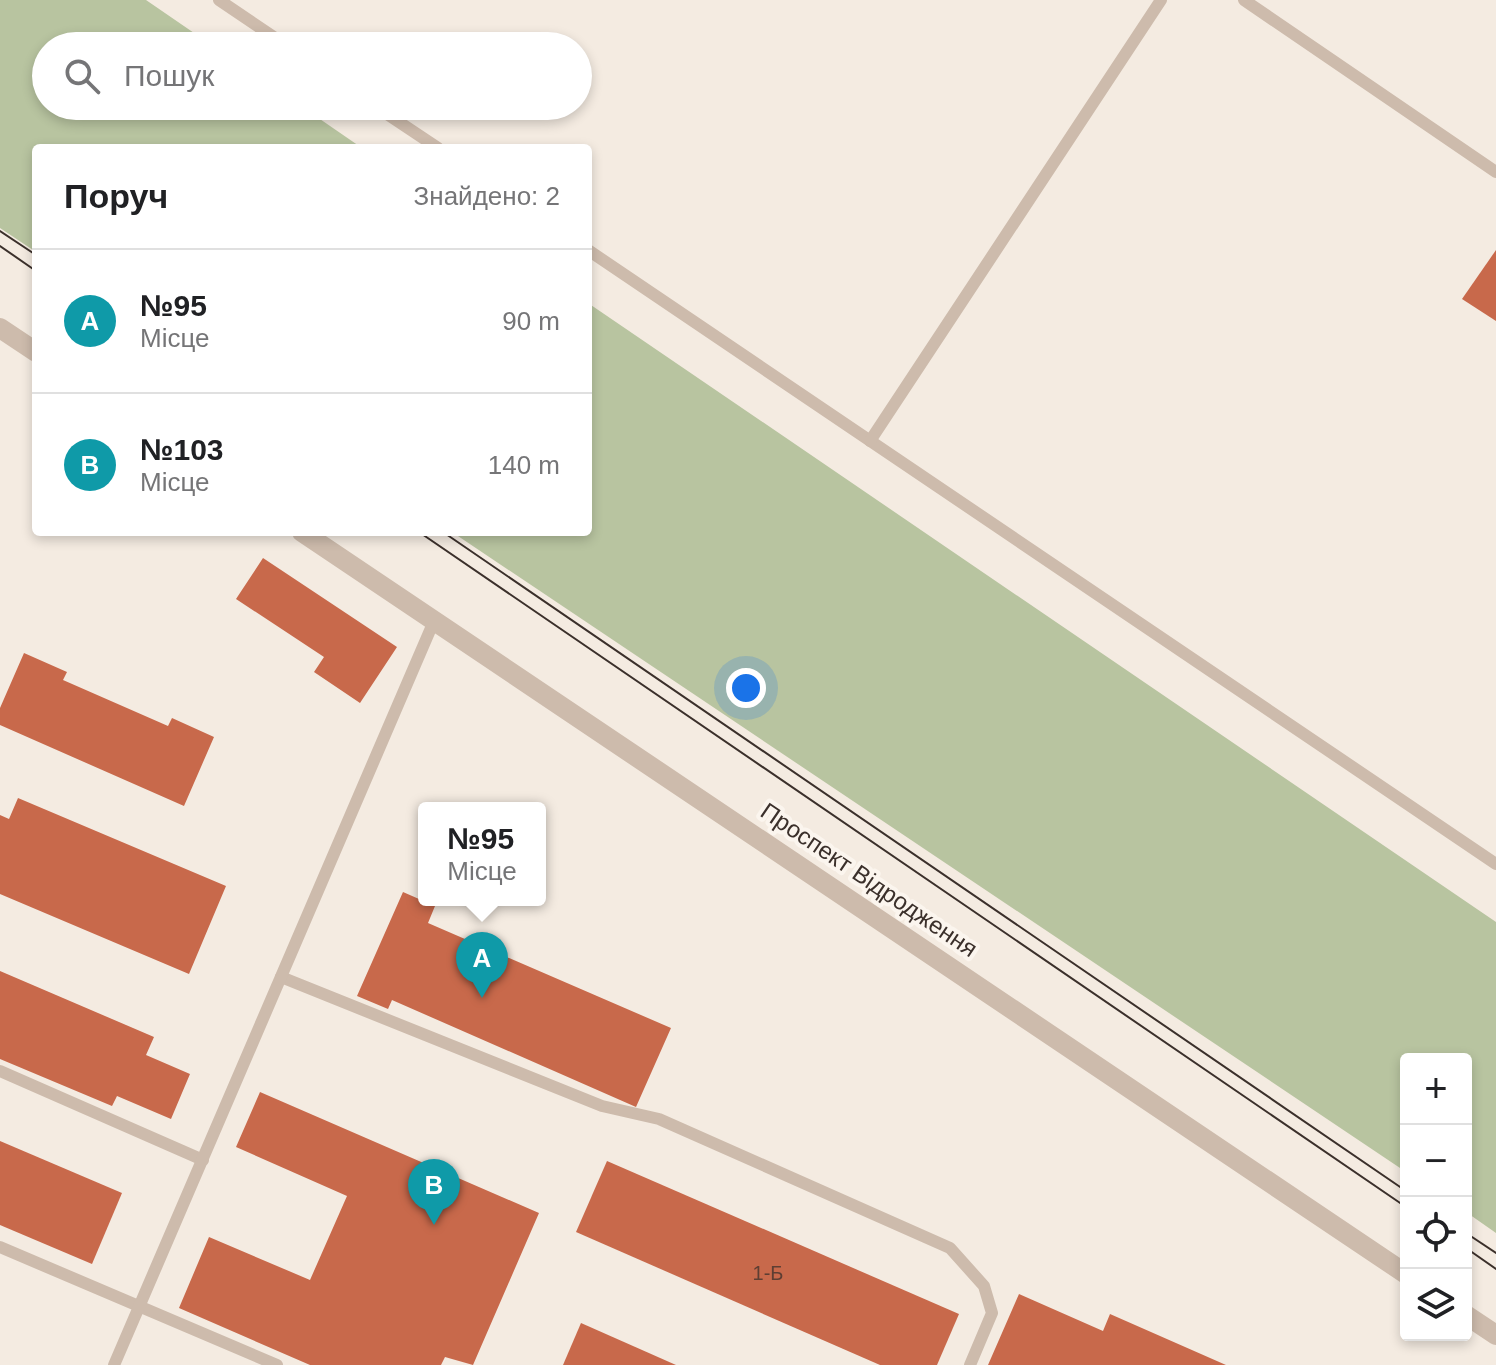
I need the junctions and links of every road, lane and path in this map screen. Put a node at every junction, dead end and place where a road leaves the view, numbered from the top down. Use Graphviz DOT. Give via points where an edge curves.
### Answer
graph roads {
  1 [pos="219,0"];
  2 [pos="1161,0"];
  3 [pos="1244,0"];
  4 [pos="266,32"];
  5 [pos="396,120"];
  6 [pos="432,144"];
  7 [pos="1496,172"];
  8 [pos="592,253"];
  9 [pos="0,328"];
  10 [pos="32,349"];
  11 [pos="870,441"];
  12 [pos="308,536"];
  13 [pos="434,621"];
  14 [pos="1496,864"];
  15 [pos="281,977"];
  16 [pos="0,1071"];
  17 [pos="203,1160"];
  18 [pos="0,1247"];
  19 [pos="1400,1270"];
  20 [pos="140,1306"];
  21 [pos="1472,1319"];
  22 [pos="1496,1335"];
  23 [pos="114,1365"];
  24 [pos="277,1365"];
  25 [pos="970,1365"];
  1 -- 4 [label="lane"];
  2 -- 11 [label="lane"];
  3 -- 7 [label="lane"];
  5 -- 6 [label="lane"];
  8 -- 11 [label="lane"];
  9 -- 10 [label="street"];
  11 -- 14 [label="lane"];
  12 -- 13 [label="street, Проспект Відродження"];
  13 -- 15 [label="lane"];
  13 -- 19 [label="street, Проспект Відродження"];
  15 -- 17 [label="lane"];
  15 -- 25 [label="lane" via="602,1106 659,1119 950,1248 984,1286 992,1313"];
  16 -- 17 [label="lane"];
  17 -- 20 [label="lane"];
  18 -- 20 [label="lane"];
  20 -- 23 [label="lane"];
  20 -- 24 [label="lane"];
  21 -- 22 [label="street"];
}
